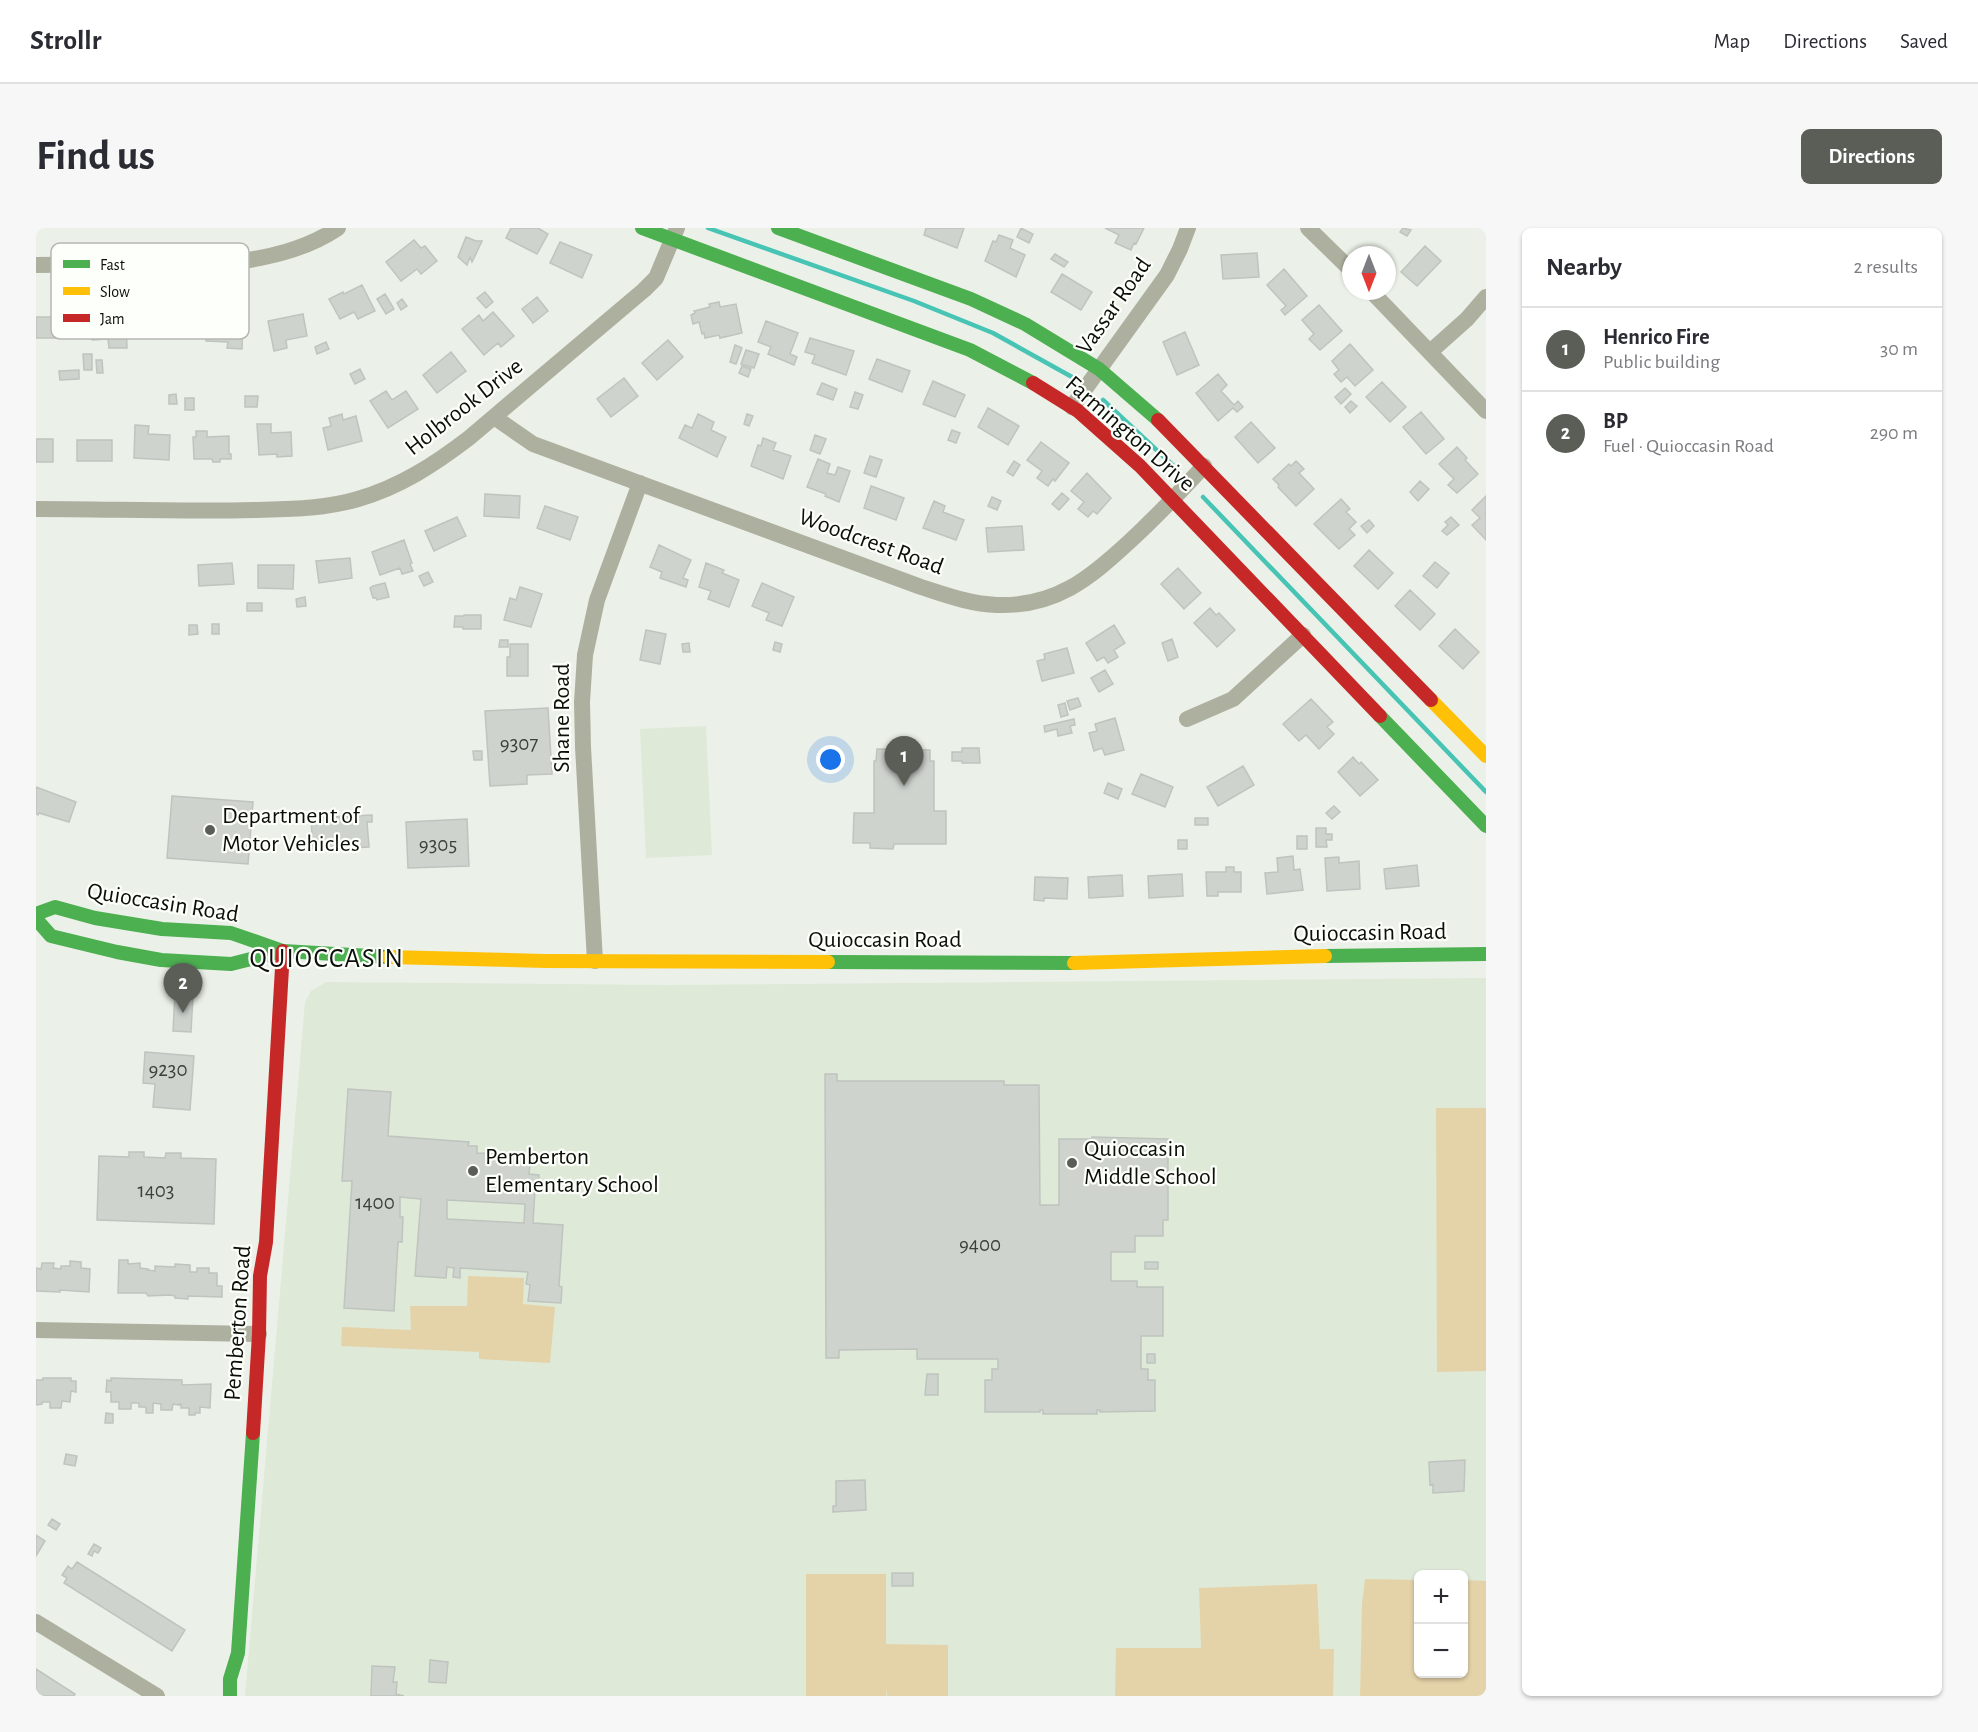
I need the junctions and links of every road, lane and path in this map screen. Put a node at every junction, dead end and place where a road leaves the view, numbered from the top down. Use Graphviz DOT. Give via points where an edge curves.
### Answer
graph roads {
  1 [pos="338,228"];
  2 [pos="642,228"];
  3 [pos="778,228"];
  4 [pos="1188,228"];
  5 [pos="1308,228"];
  6 [pos="675,234"];
  7 [pos="249,261"];
  8 [pos="1342,261"];
  9 [pos="36,265"];
  10 [pos="51,265"];
  11 [pos="1486,297"];
  12 [pos="1380,300"];
  13 [pos="1430,352"];
  14 [pos="1099,369"];
  15 [pos="1072,407"];
  16 [pos="1486,411"];
  17 [pos="494,417"];
  18 [pos="1204,466"];
  19 [pos="640,483"];
  20 [pos="1173,499"];
  21 [pos="36,510"];
  22 [pos="1303,635"];
  23 [pos="1187,719"];
  24 [pos="1486,756"];
  25 [pos="1486,826"];
  26 [pos="36,914"];
  27 [pos="36,919"];
  28 [pos="283,951"];
  29 [pos="1486,954"];
  30 [pos="596,961"];
  31 [pos="36,1330"];
  32 [pos="259,1334"];
  33 [pos="36,1622"];
  34 [pos="157,1696"];
  35 [pos="230,1696"];
  1 -- 7 [label="street" via="285,253"];
  2 -- 6 [label="street, Farmington Drive"];
  3 -- 14 [label="street, Farmington Drive" via="971,299 1025,324"];
  4 -- 14 [label="street, Vassar Road" via="1167,275"];
  5 -- 8 [label="street"];
  6 -- 15 [label="street, Farmington Drive" via="970,350"];
  6 -- 17 [label="street, Holbrook Drive" via="656,278"];
  9 -- 10 [label="street"];
  11 -- 13 [label="street"];
  12 -- 13 [label="street"];
  13 -- 16 [label="street"];
  14 -- 15 [label="street, Vassar Road"];
  14 -- 18 [label="street, Farmington Drive" via="1137,400"];
  15 -- 20 [label="street, Farmington Drive"];
  17 -- 19 [label="street, Woodcrest Road" via="533,444"];
  17 -- 21 [label="street, Holbrook Drive" via="424,470 393,487 342,503 186,512"];
  18 -- 20 [label="street, Woodcrest Road"];
  18 -- 24 [label="street, Farmington Drive"];
  19 -- 20 [label="street, Woodcrest Road" via="921,587 969,602 997,605 1040,600 1086,580"];
  19 -- 30 [label="street, Shane Road" via="597,600 585,655 583,747"];
  20 -- 22 [label="street, Farmington Drive"];
  22 -- 23 [label="street" via="1233,699"];
  22 -- 25 [label="street, Farmington Drive"];
  26 -- 28 [label="street, Quioccasin Road" via="55,907 162,929 231,933"];
  27 -- 28 [label="street, Quioccasin Road" via="51,936 161,960 231,964"];
  28 -- 30 [label="street, Quioccasin Road"];
  28 -- 32 [label="street, Pemberton Road"];
  29 -- 30 [label="street, Quioccasin Road" via="1090,963"];
  31 -- 32 [label="street"];
  32 -- 35 [label="street, Pemberton Road" via="238,1650"];
  33 -- 34 [label="street"];
}
